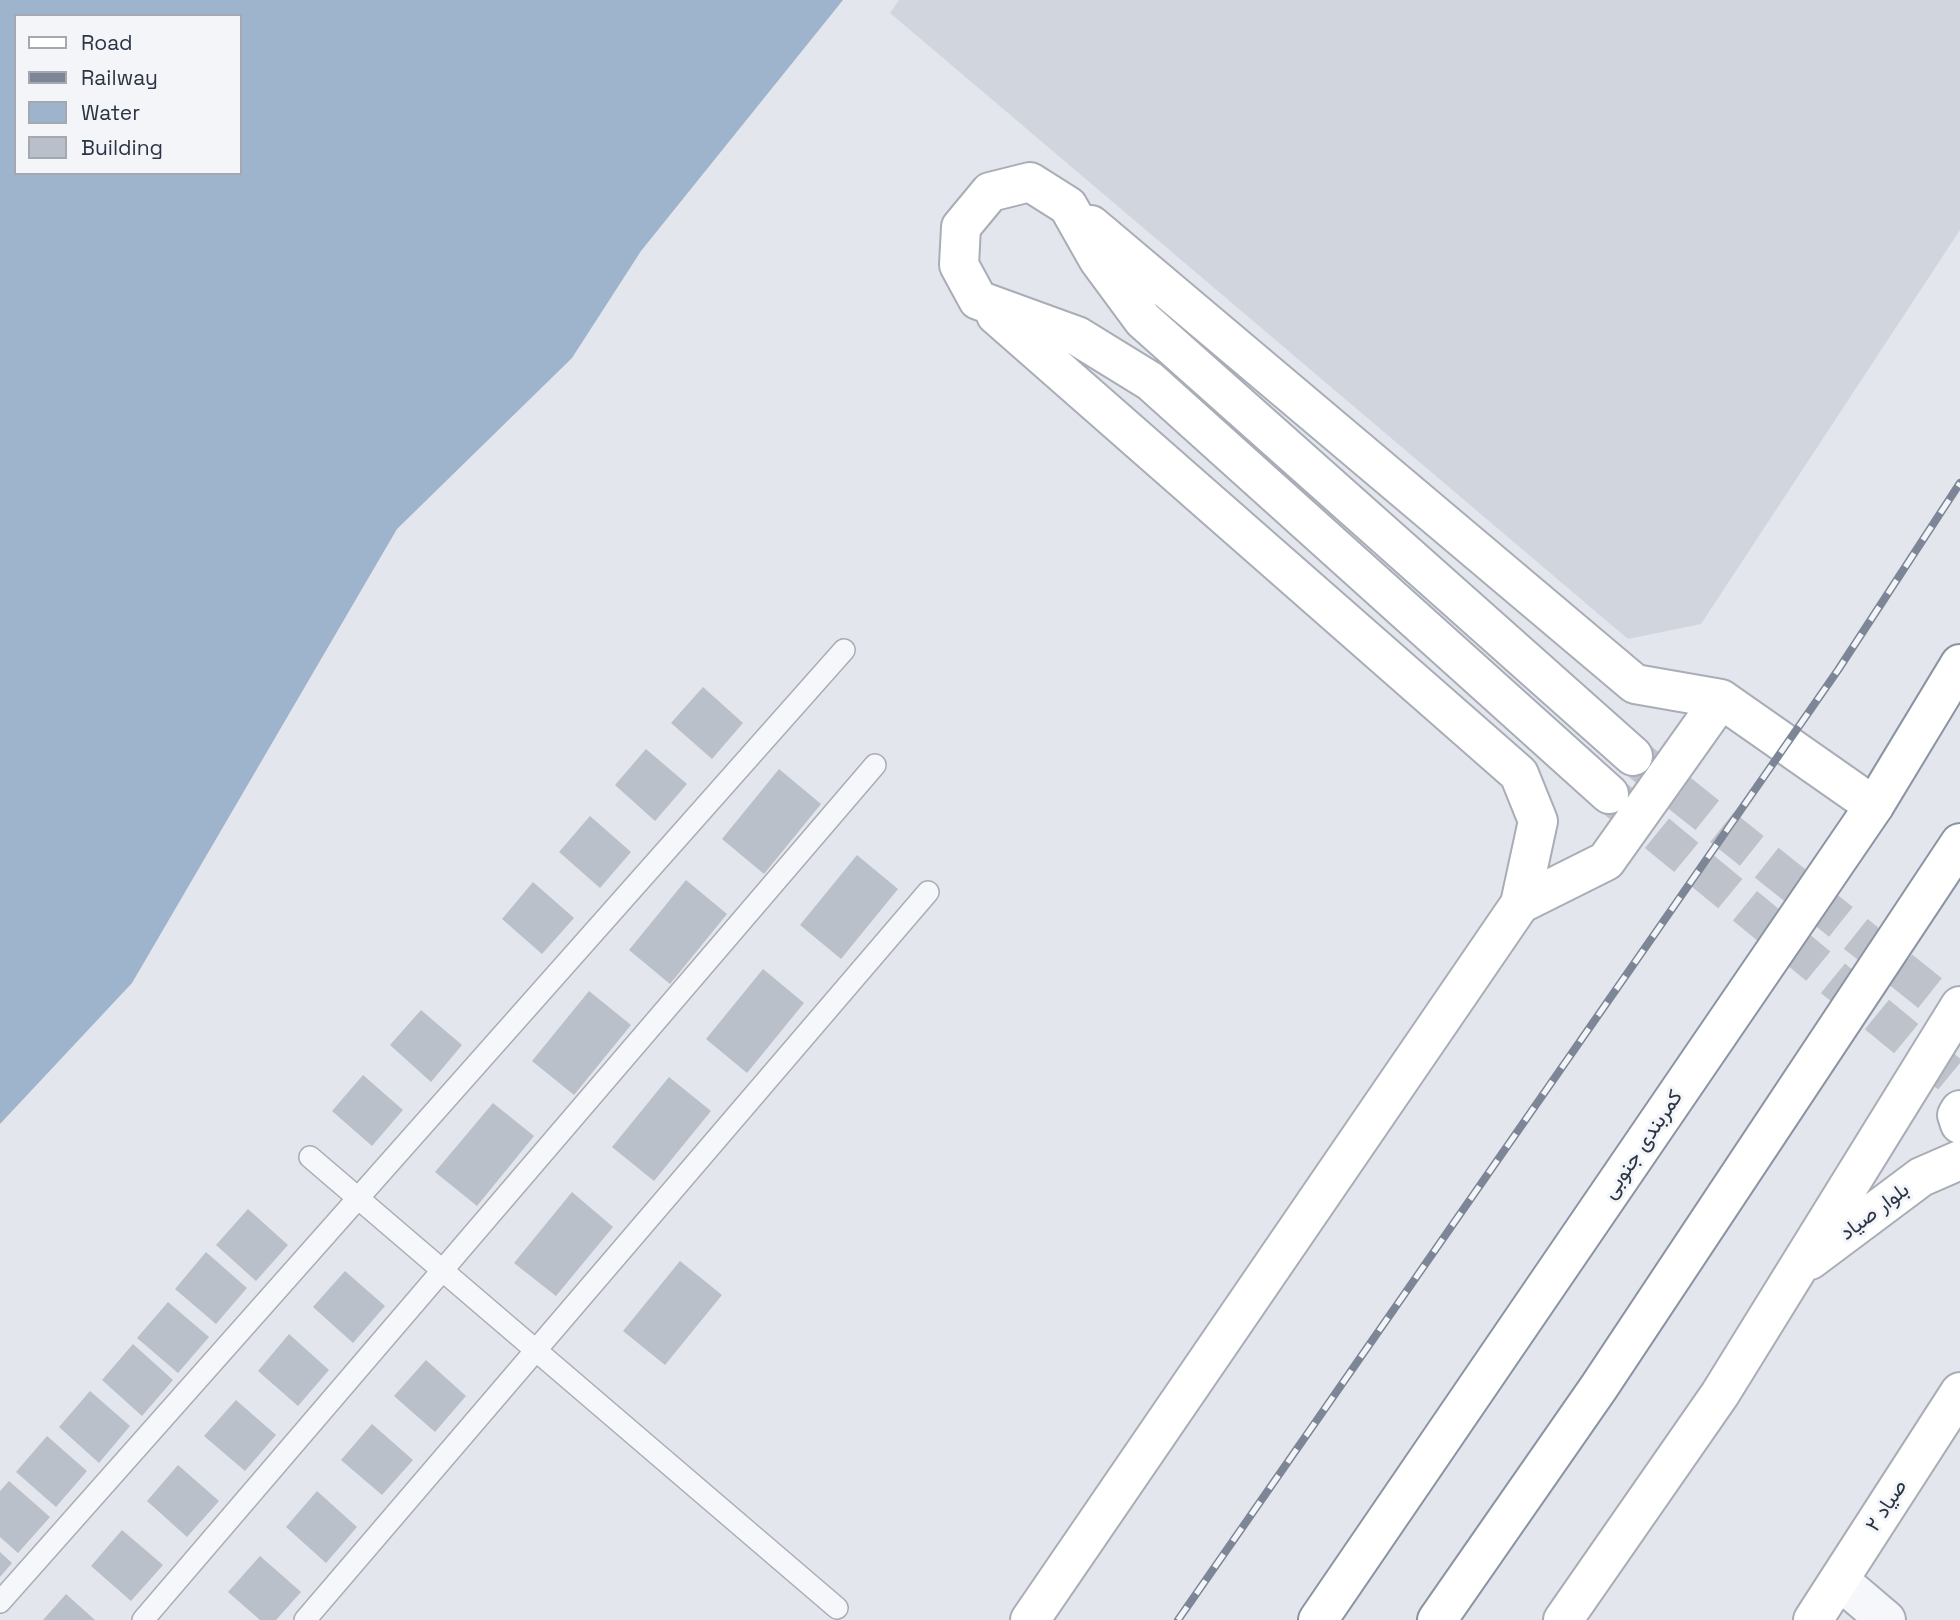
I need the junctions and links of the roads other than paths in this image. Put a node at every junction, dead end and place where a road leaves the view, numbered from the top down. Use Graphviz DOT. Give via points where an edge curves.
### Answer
graph roads {
  1 [pos="1069,206"];
  2 [pos="978,300"];
  3 [pos="844,650"];
  4 [pos="1960,664"];
  5 [pos="1721,699"];
  6 [pos="1633,756"];
  7 [pos="875,765"];
  8 [pos="1609,794"];
  9 [pos="1874,806"];
  10 [pos="1960,843"];
  11 [pos="928,892"];
  12 [pos="1520,904"];
  13 [pos="1960,1006"];
  14 [pos="1960,1110"];
  15 [pos="1960,1124"];
  16 [pos="310,1157"];
  17 [pos="1960,1160"];
  18 [pos="358,1198"];
  19 [pos="442,1270"];
  20 [pos="1794,1272"];
  21 [pos="536,1350"];
  22 [pos="1960,1392"];
  23 [pos="1839,1580"];
  24 [pos="0,1602"];
  25 [pos="837,1608"];
  26 [pos="143,1620"];
  27 [pos="305,1620"];
  28 [pos="1030,1620"];
  29 [pos="1318,1620"];
  30 [pos="1437,1620"];
  31 [pos="1563,1620"];
  32 [pos="1813,1620"];
  33 [pos="1886,1620"];
  1 -- 2 [label="main road" via="1030,183 990,192 961,228 958,265"];
  1 -- 5 [label="main road" via="1635,684"];
  1 -- 6 [label="main road" via="1098,259 1143,320"];
  2 -- 8 [label="main road" via="1077,336 1150,380"];
  2 -- 12 [label="main road" via="1519,774 1538,821"];
  3 -- 18 [label="lane"];
  4 -- 9 [label="main road, کمربندی جنوبی"];
  5 -- 9 [label="main road"];
  5 -- 12 [label="main road" via="1606,861"];
  7 -- 19 [label="lane"];
  9 -- 29 [label="main road, کمربندی جنوبی"];
  10 -- 30 [label="main road" via="1599,1387"];
  11 -- 21 [label="lane"];
  12 -- 28 [label="main road"];
  13 -- 20 [label="main road"];
  14 -- 15 [label="main road"];
  16 -- 18 [label="lane"];
  17 -- 20 [label="main road, بلوار صیاد" via="1921,1177"];
  18 -- 19 [label="lane"];
  18 -- 24 [label="lane"];
  19 -- 21 [label="lane"];
  19 -- 26 [label="lane"];
  20 -- 31 [label="main road" via="1720,1394"];
  21 -- 25 [label="lane"];
  21 -- 27 [label="lane"];
  22 -- 23 [label="main road, صیاد ۲"];
  23 -- 32 [label="main road, صیاد ۲"];
  23 -- 33 [label="street"];
}
